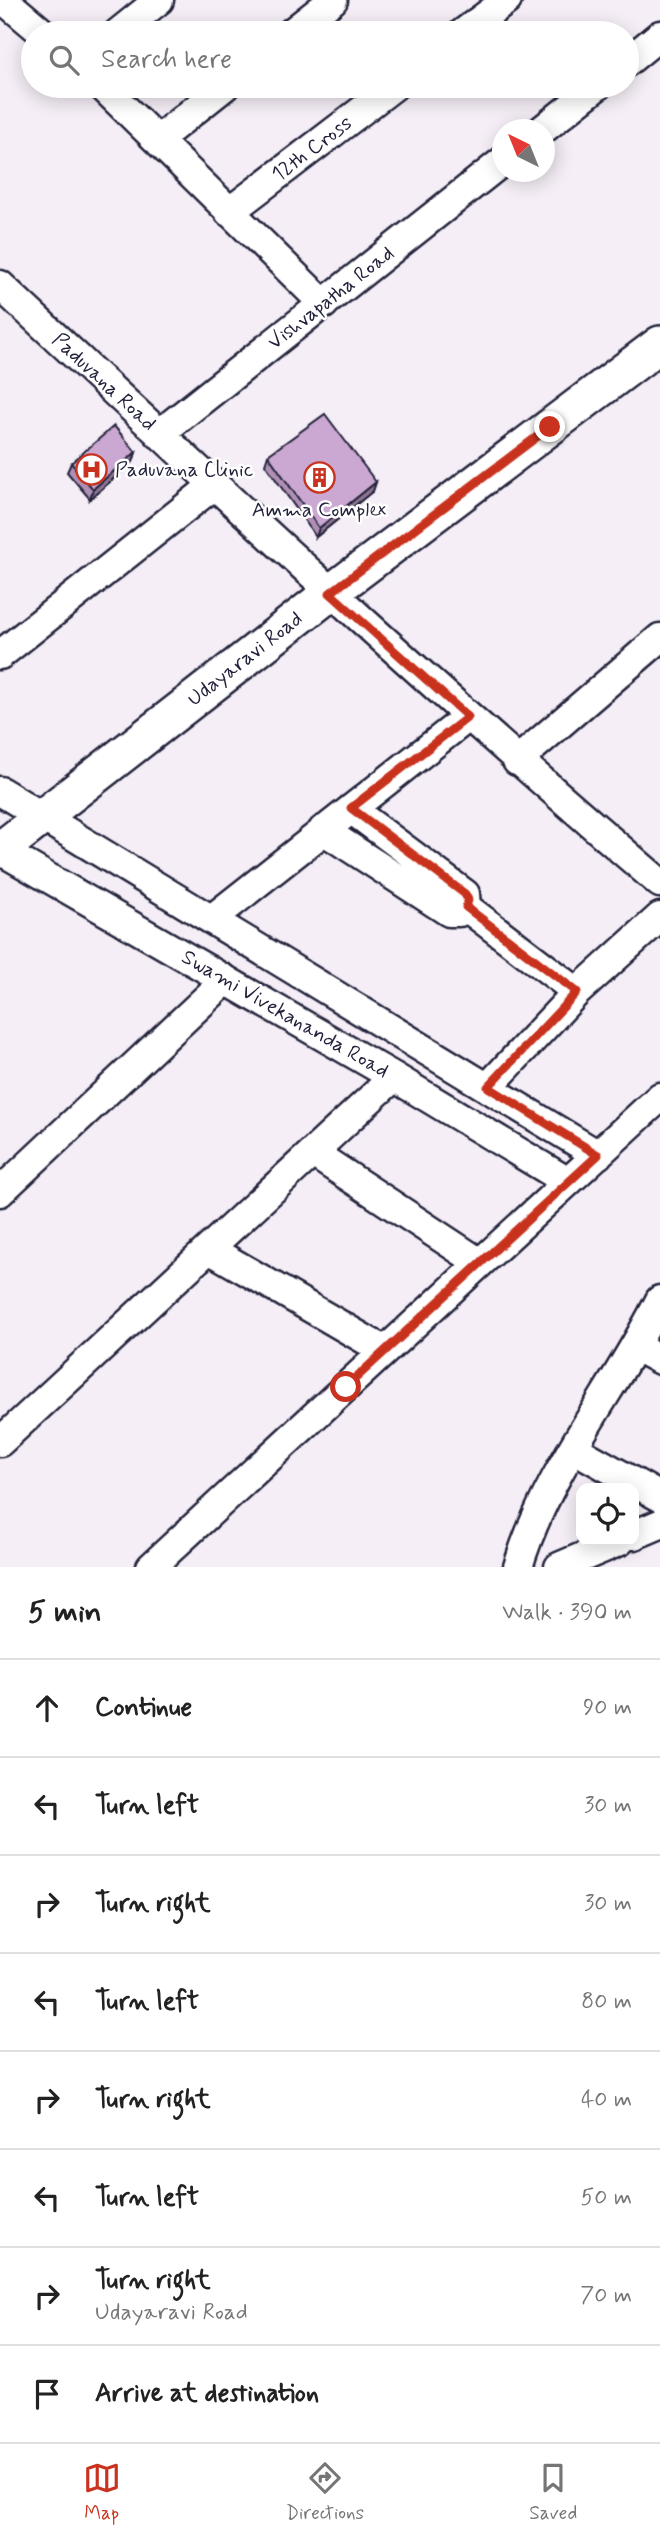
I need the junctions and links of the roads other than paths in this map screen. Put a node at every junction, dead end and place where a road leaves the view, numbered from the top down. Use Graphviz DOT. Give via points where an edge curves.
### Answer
graph roads {
  1 [pos="4,0"];
  2 [pos="159,0"];
  3 [pos="333,0"];
  4 [pos="507,0"];
  5 [pos="29,21"];
  6 [pos="133,21"];
  7 [pos="306,21"];
  8 [pos="479,21"];
  9 [pos="660,35"];
  10 [pos="639,52"];
  11 [pos="114,98"];
  12 [pos="210,98"];
  13 [pos="378,98"];
  14 [pos="582,98"];
  15 [pos="555,120"];
  16 [pos="158,140"];
  17 [pos="492,169"];
  18 [pos="229,212"];
  19 [pos="0,285"];
  20 [pos="324,304"];
  21 [pos="660,344"];
  22 [pos="159,434"];
  23 [pos="214,485"];
  24 [pos="330,593"];
  25 [pos="660,638"];
  26 [pos="0,655"];
  27 [pos="468,717"];
  28 [pos="517,761"];
  29 [pos="0,791"];
  30 [pos="351,808"];
  31 [pos="44,816"];
  32 [pos="323,830"];
  33 [pos="0,850"];
  34 [pos="660,883"];
  35 [pos="466,907"];
  36 [pos="660,917"];
  37 [pos="213,918"];
  38 [pos="226,980"];
  39 [pos="577,992"];
  40 [pos="394,1077"];
  41 [pos="488,1087"];
  42 [pos="660,1097"];
  43 [pos="313,1153"];
  44 [pos="598,1155"];
  45 [pos="568,1182"];
  46 [pos="0,1192"];
  47 [pos="209,1249"];
  48 [pos="480,1263"];
  49 [pos="660,1300"];
  50 [pos="385,1351"];
  51 [pos="648,1353"];
  52 [pos="0,1442"];
  53 [pos="573,1448"];
  54 [pos="660,1497"];
  55 [pos="660,1524"];
  56 [pos="639,1533"];
  57 [pos="608,1546"];
  58 [pos="151,1567"];
  59 [pos="517,1567"];
  60 [pos="559,1567"];
  1 -- 5 [label="street"];
  2 -- 6 [label="street"];
  3 -- 7 [label="street"];
  4 -- 8 [label="street"];
  9 -- 10 [label="street"];
  11 -- 16 [label="street"];
  12 -- 16 [label="street"];
  13 -- 18 [label="street, 12th Cross"];
  14 -- 15 [label="street"];
  16 -- 18 [label="street"];
  17 -- 20 [label="street, Vishvapatha Road"];
  18 -- 20 [label="street"];
  19 -- 22 [label="street, Paduvana Road"];
  20 -- 22 [label="street, Vishvapatha Road"];
  21 -- 24 [label="street, Udayaravi Road"];
  22 -- 23 [label="street, Paduvana Road"];
  23 -- 24 [label="street, Paduvana Road"];
  23 -- 26 [label="street"];
  24 -- 27 [label="street, Paduvana Road"];
  24 -- 31 [label="street, Udayaravi Road"];
  25 -- 28 [label="street"];
  27 -- 28 [label="street, Paduvana Road"];
  27 -- 30 [label="street"];
  28 -- 34 [label="street, Paduvana Road"];
  29 -- 31 [label="street"];
  30 -- 32 [label="street"];
  30 -- 35 [label="street" via="465,894"];
  31 -- 33 [label="street, Udayaravi Road"];
  31 -- 37 [label="street"];
  32 -- 35 [label="street" via="449,912"];
  32 -- 37 [label="street"];
  33 -- 38 [label="street, Swami Vivekananda Road"];
  35 -- 39 [label="street"];
  36 -- 39 [label="street"];
  37 -- 41 [label="street"];
  38 -- 40 [label="street, Swami Vivekananda Road"];
  38 -- 46 [label="street"];
  39 -- 41 [label="street"];
  40 -- 43 [label="street"];
  40 -- 45 [label="street, Swami Vivekananda Road"];
  41 -- 44 [label="street"];
  42 -- 44 [label="street"];
  43 -- 47 [label="street"];
  43 -- 48 [label="street"];
  44 -- 45 [label="street"];
  45 -- 48 [label="street"];
  47 -- 50 [label="street"];
  47 -- 52 [label="street"];
  48 -- 50 [label="street"];
  49 -- 51 [label="street"];
  50 -- 58 [label="street"];
  51 -- 53 [label="street"];
  53 -- 54 [label="street"];
  53 -- 59 [label="street" via="541,1507"];
  55 -- 56 [label="street"];
  57 -- 60 [label="street"];
}
